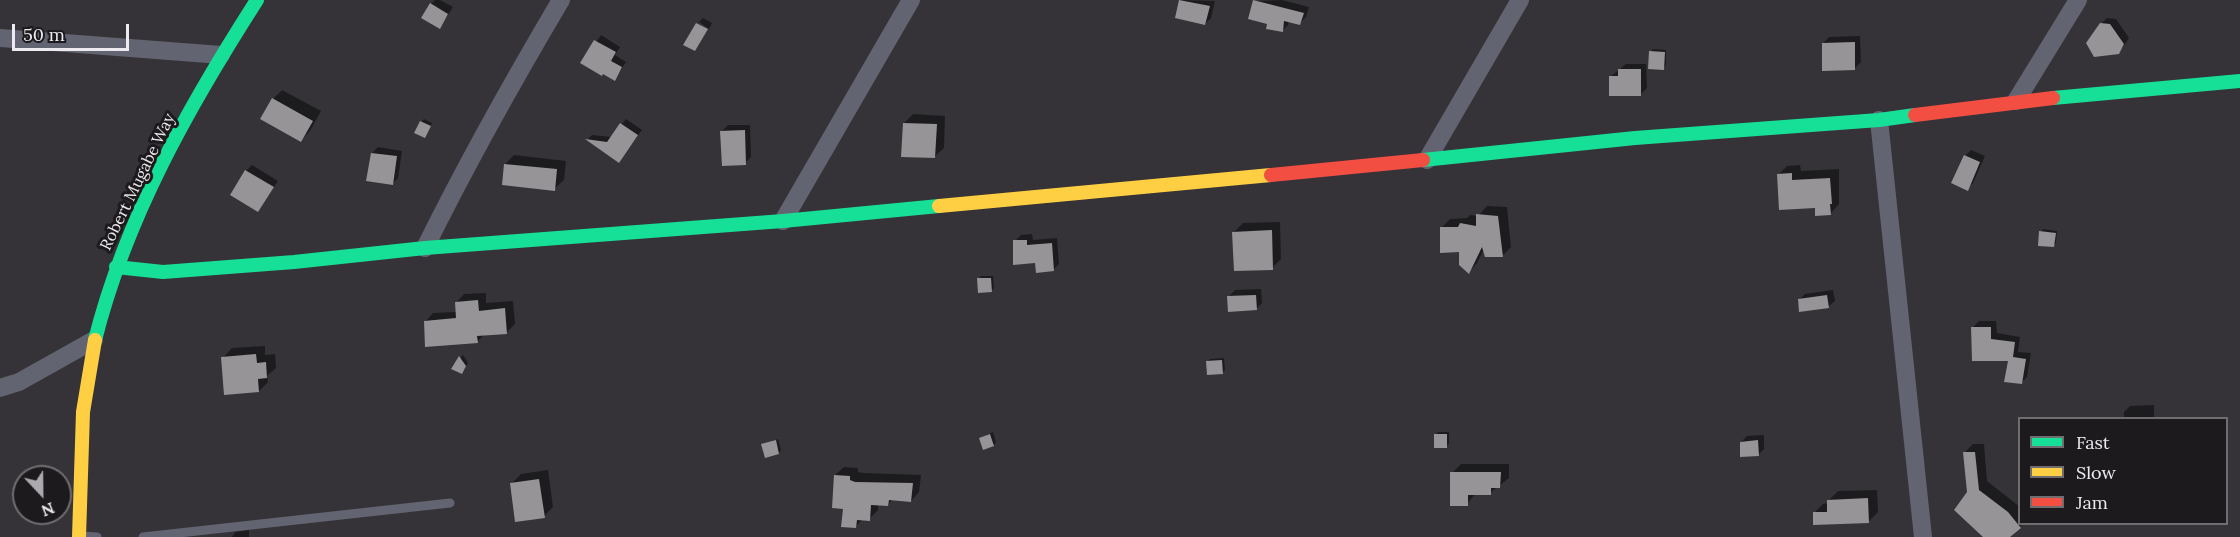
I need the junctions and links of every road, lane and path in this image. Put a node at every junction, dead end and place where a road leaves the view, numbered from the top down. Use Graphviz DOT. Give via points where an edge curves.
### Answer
graph roads {
  1 [pos="257,0"];
  2 [pos="561,0"];
  3 [pos="911,0"];
  4 [pos="1520,0"];
  5 [pos="2078,0"];
  6 [pos="0,38"];
  7 [pos="221,55"];
  8 [pos="2240,81"];
  9 [pos="2016,101"];
  10 [pos="1879,120"];
  11 [pos="1427,160"];
  12 [pos="783,221"];
  13 [pos="425,248"];
  14 [pos="116,267"];
  15 [pos="94,340"];
  16 [pos="0,388"];
  17 [pos="450,503"];
  18 [pos="79,536"];
  19 [pos="97,537"];
  20 [pos="143,537"];
  21 [pos="1923,537"];
  1 -- 7 [label="street, Robert Mugabe Way"];
  2 -- 13 [label="street" via="484,133"];
  3 -- 12 [label="street"];
  4 -- 11 [label="street"];
  5 -- 9 [label="street"];
  6 -- 7 [label="street"];
  7 -- 14 [label="street, Robert Mugabe Way" via="146,199"];
  8 -- 9 [label="street"];
  9 -- 10 [label="street"];
  10 -- 11 [label="street" via="1635,138"];
  10 -- 21 [label="street"];
  11 -- 12 [label="street"];
  12 -- 13 [label="street"];
  13 -- 14 [label="street" via="163,272"];
  14 -- 15 [label="street, Robert Mugabe Way"];
  15 -- 16 [label="street" via="19,382"];
  15 -- 18 [label="street, Robert Mugabe Way" via="83,408"];
  17 -- 20 [label="lane"];
  18 -- 19 [label="lane"];
}
